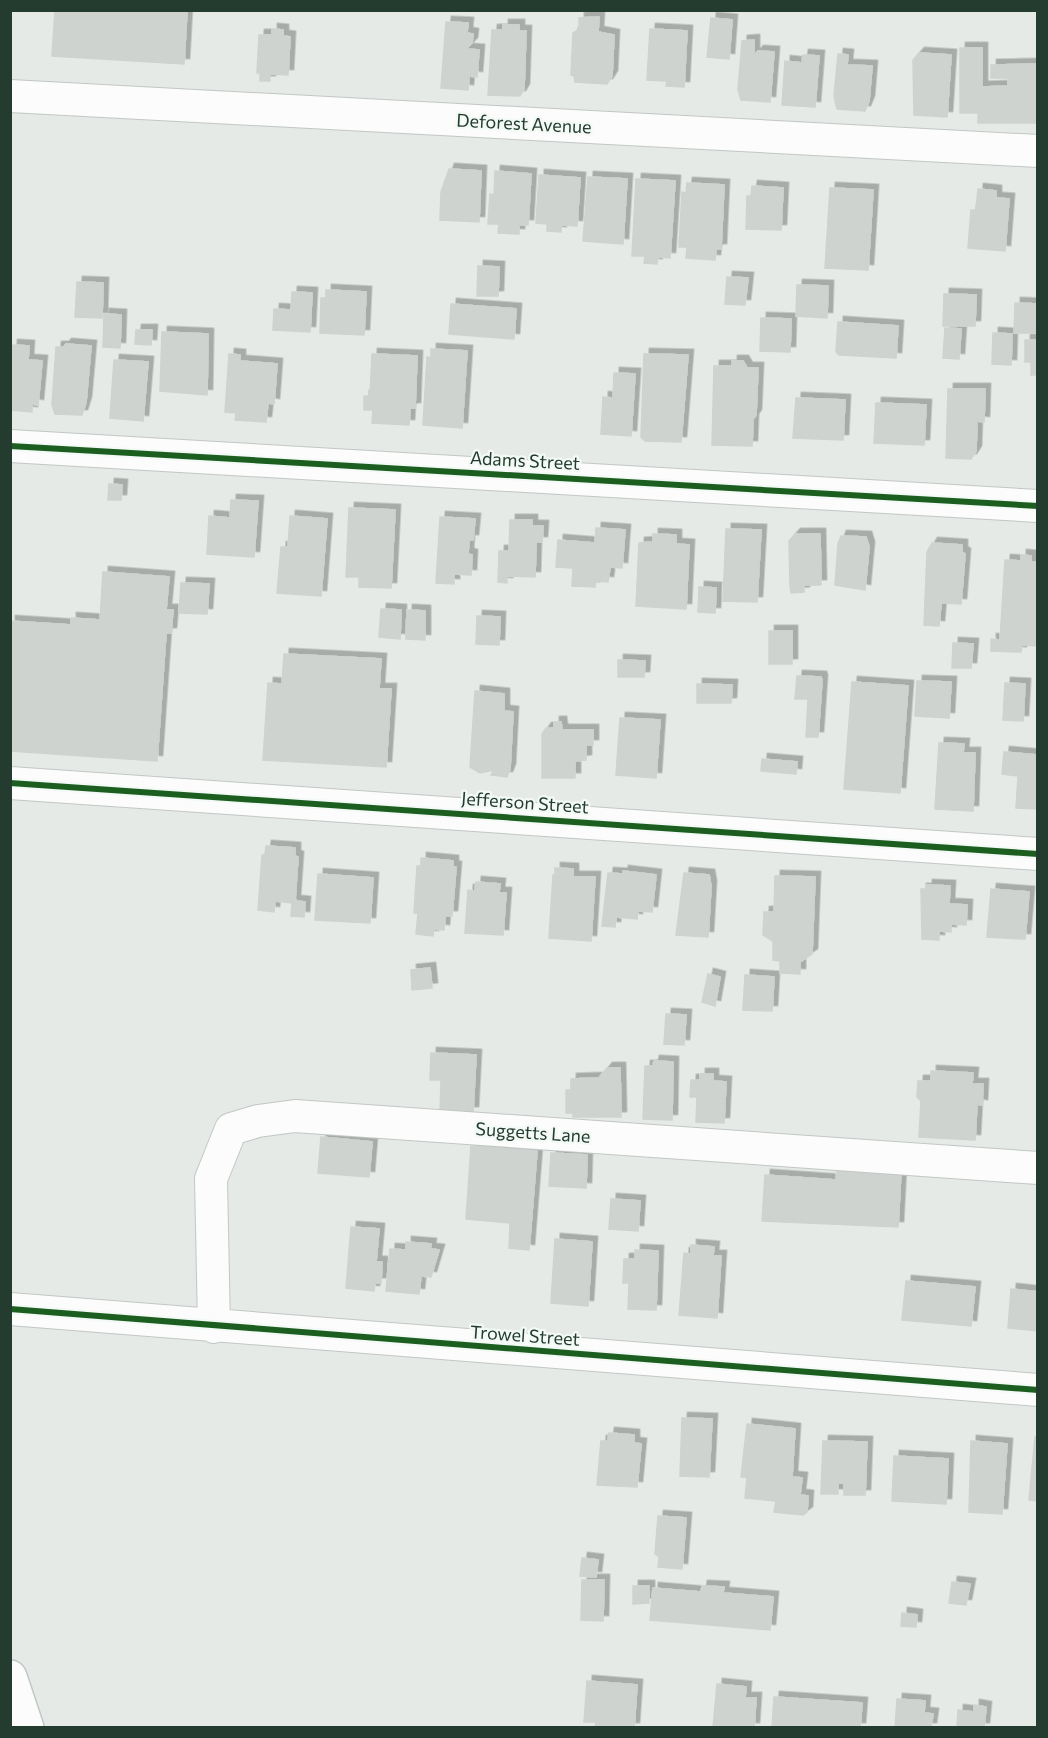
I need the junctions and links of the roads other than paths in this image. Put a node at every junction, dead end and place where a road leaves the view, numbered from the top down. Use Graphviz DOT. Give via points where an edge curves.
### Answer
graph roads {
  1 [pos="10,96"];
  2 [pos="1038,151"];
  3 [pos="10,446"];
  4 [pos="1038,506"];
  5 [pos="10,783"];
  6 [pos="1038,854"];
  7 [pos="1038,1168"];
  8 [pos="10,1309"];
  9 [pos="214,1327"];
  10 [pos="1038,1390"];
  11 [pos="10,1677"];
  12 [pos="27,1728"];
  1 -- 2 [label="street, Deforest Avenue"];
  3 -- 4 [label="street, Adams Street"];
  5 -- 6 [label="street, Jefferson Street"];
  7 -- 9 [label="street, Suggetts Lane" via="295,1116 258,1121 231,1129 211,1179"];
  8 -- 9 [label="street, Trowel Street"];
  9 -- 10 [label="street, Trowel Street"];
  11 -- 12 [label="street"];
}
